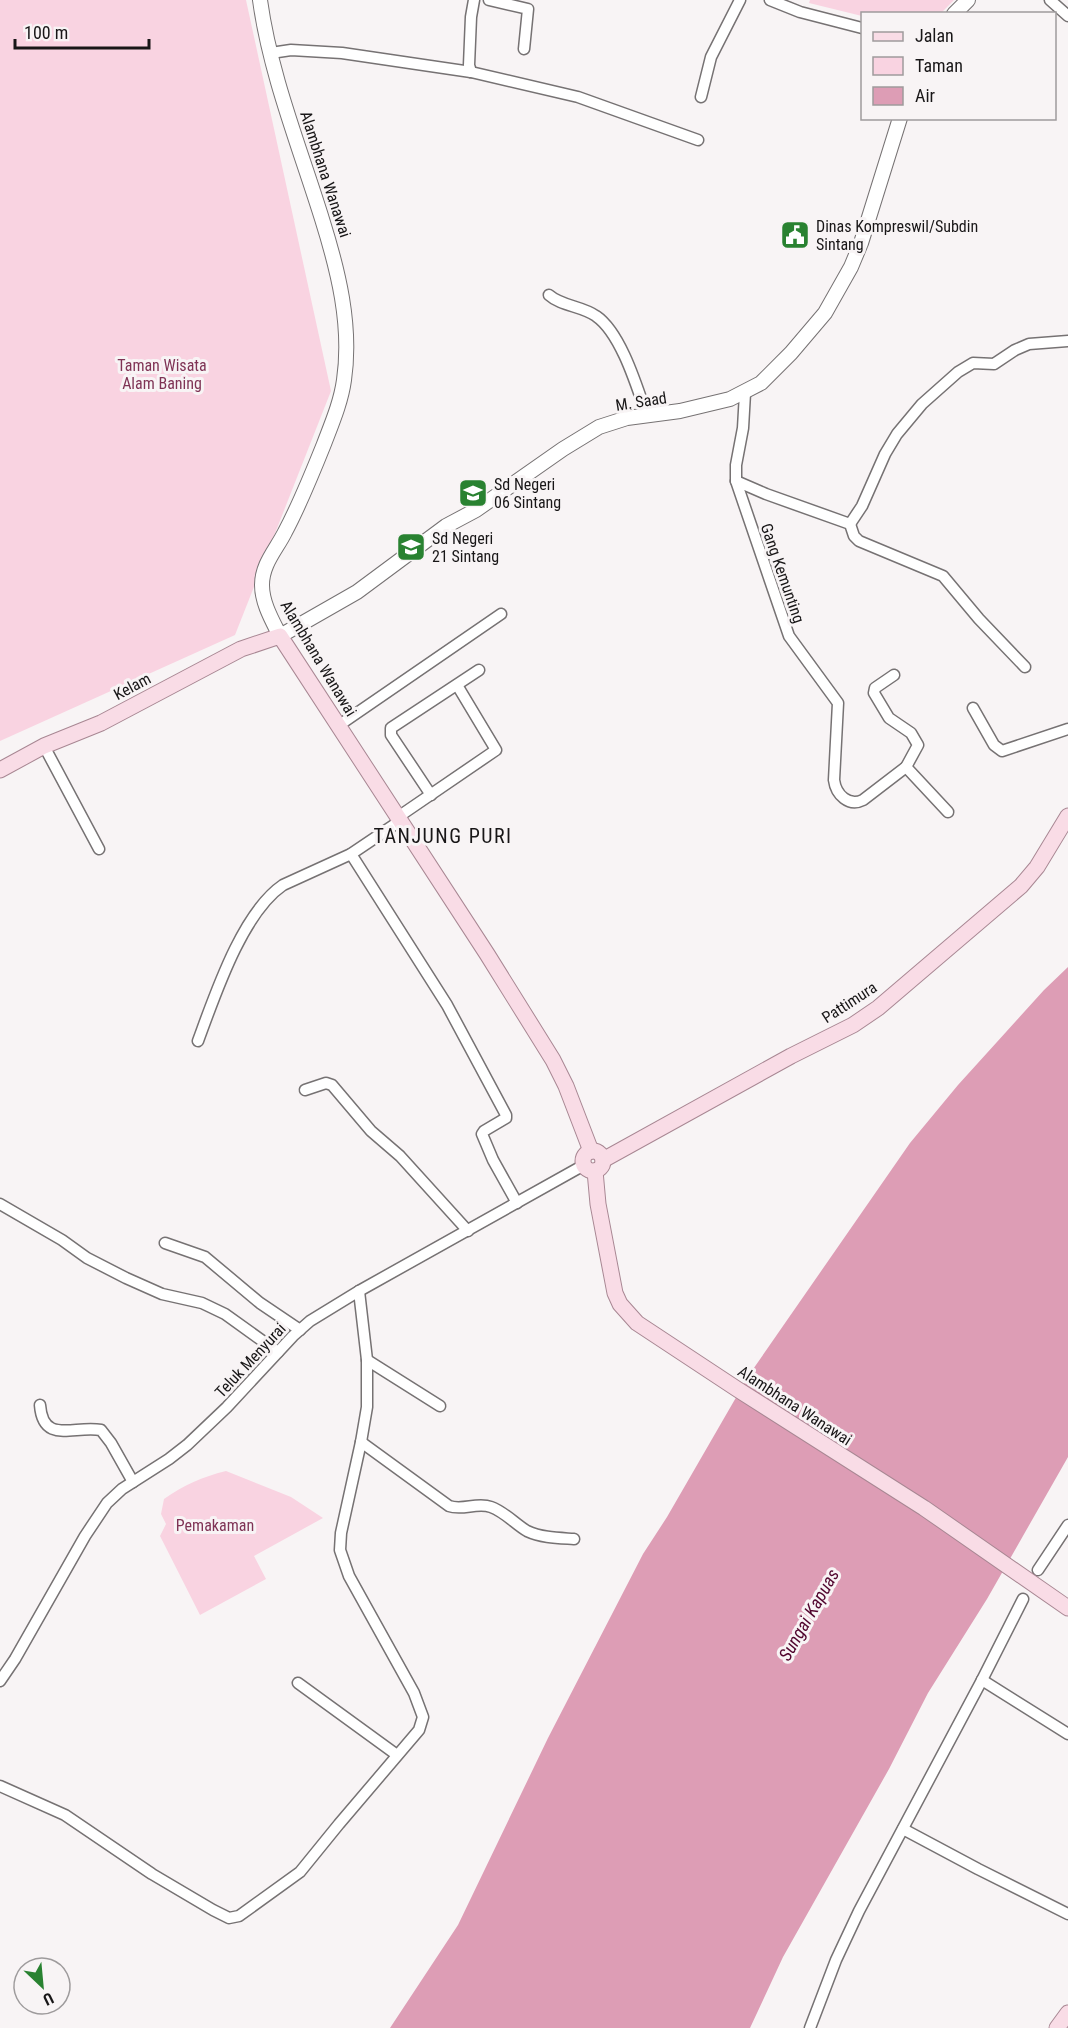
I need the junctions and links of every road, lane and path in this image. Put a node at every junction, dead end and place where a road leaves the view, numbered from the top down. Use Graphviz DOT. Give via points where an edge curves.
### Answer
graph roads {
  1 [pos="260,0"];
  2 [pos="474,0"];
  3 [pos="489,0"];
  4 [pos="740,0"];
  5 [pos="770,0"];
  6 [pos="968,0"];
  7 [pos="1050,0"];
  8 [pos="956,12"];
  9 [pos="1068,16"];
  10 [pos="861,28"];
  11 [pos="524,49"];
  12 [pos="271,53"];
  13 [pos="471,72"];
  14 [pos="701,97"];
  15 [pos="899,120"];
  16 [pos="698,140"];
  17 [pos="549,295"];
  18 [pos="1068,341"];
  19 [pos="744,393"];
  20 [pos="647,416"];
  21 [pos="736,481"];
  22 [pos="850,524"];
  23 [pos="501,614"];
  24 [pos="280,636"];
  25 [pos="1025,667"];
  26 [pos="480,670"];
  27 [pos="894,675"];
  28 [pos="457,685"];
  29 [pos="973,708"];
  30 [pos="338,726"];
  31 [pos="1068,729"];
  32 [pos="44,746"];
  33 [pos="906,767"];
  34 [pos="0,770"];
  35 [pos="431,795"];
  36 [pos="948,812"];
  37 [pos="1068,816"];
  38 [pos="399,819"];
  39 [pos="99,849"];
  40 [pos="351,854"];
  41 [pos="198,1041"];
  42 [pos="305,1090"];
  43 [pos="593,1162"];
  44 [pos="517,1203"];
  45 [pos="0,1204"];
  46 [pos="468,1231"];
  47 [pos="165,1244"];
  48 [pos="359,1291"];
  49 [pos="300,1330"];
  50 [pos="278,1352"];
  51 [pos="367,1360"];
  52 [pos="40,1405"];
  53 [pos="440,1406"];
  54 [pos="361,1442"];
  55 [pos="133,1482"];
  56 [pos="1068,1525"];
  57 [pos="574,1539"];
  58 [pos="1038,1570"];
  59 [pos="1023,1599"];
  60 [pos="1068,1608"];
  61 [pos="982,1680"];
  62 [pos="0,1681"];
  63 [pos="298,1683"];
  64 [pos="1068,1734"];
  65 [pos="397,1755"];
  66 [pos="0,1786"];
  67 [pos="903,1829"];
  68 [pos="1068,1914"];
  69 [pos="1068,2013"];
  70 [pos="810,2028"];
  71 [pos="1057,2028"];
  1 -- 12 [label="street, Alambhana Wanawai"];
  2 -- 13 [label="street"];
  3 -- 11 [label="street" via="528,9"];
  4 -- 14 [label="street" via="711,57"];
  5 -- 10 [label="street"];
  6 -- 8 [label="street"];
  7 -- 9 [label="street"];
  12 -- 13 [label="street" via="342,53"];
  12 -- 24 [label="street, Alambhana Wanawai" via="334,257 347,342 341,400 309,483 265,564 265,603"];
  13 -- 16 [label="street" via="578,97"];
  15 -- 19 [label="street, M. Saad" via="856,256 825,313 761,383"];
  17 -- 20 [label="street" via="584,308 610,329"];
  18 -- 22 [label="street" via="1029,344 994,364 973,363 958,372 922,404 897,434"];
  19 -- 20 [label="street, M. Saad" via="714,404"];
  19 -- 21 [label="street, Gang Kemunting"];
  20 -- 24 [label="street, M. Saad" via="599,427 446,526 357,592"];
  21 -- 22 [label="street"];
  21 -- 33 [label="street, Gang Kemunting" via="789,636 838,703 834,780 838,791 856,804"];
  22 -- 25 [label="street" via="859,541 946,579"];
  23 -- 30 [label="street"];
  24 -- 30 [label="main road, Alambhana Wanawai"];
  24 -- 32 [label="main road, Kelam" via="242,649 101,723"];
  26 -- 28 [label="street"];
  27 -- 33 [label="street" via="873,690 889,718 917,741"];
  28 -- 35 [label="street" via="496,750"];
  28 -- 35 [label="street" via="390,731"];
  29 -- 31 [label="street" via="994,746 1002,751"];
  30 -- 38 [label="main road, Alambhana Wanawai"];
  32 -- 34 [label="main road, Kelam"];
  32 -- 39 [label="street"];
  33 -- 36 [label="street"];
  35 -- 38 [label="street"];
  37 -- 43 [label="main road, Pattimura" via="1021,886 878,1008 853,1025"];
  38 -- 40 [label="street"];
  38 -- 43 [label="main road, Alambhana Wanawai" via="553,1060"];
  40 -- 41 [label="street" via="283,885 263,906 240,939"];
  40 -- 44 [label="street" via="447,1005 506,1115 482,1134"];
  42 -- 46 [label="street" via="332,1084 371,1131 400,1156"];
  43 -- 44 [label="street, Teluk Menyurai"];
  43 -- 60 [label="main road, Alambhana Wanawai" via="615,1293 637,1323 924,1508"];
  44 -- 46 [label="street, Teluk Menyurai"];
  45 -- 50 [label="street" via="126,1278 225,1314"];
  46 -- 48 [label="street, Teluk Menyurai"];
  47 -- 49 [label="street" via="205,1257 260,1304"];
  48 -- 49 [label="street, Teluk Menyurai"];
  48 -- 51 [label="street"];
  49 -- 50 [label="street, Teluk Menyurai"];
  50 -- 55 [label="street, Teluk Menyurai" via="182,1449"];
  51 -- 53 [label="street"];
  51 -- 54 [label="street" via="367,1407"];
  52 -- 55 [label="street" via="41,1416 52,1429 101,1430"];
  54 -- 57 [label="street" via="449,1506 492,1508 526,1530"];
  54 -- 65 [label="street" via="340,1550 349,1576 414,1693 423,1717 419,1730"];
  55 -- 62 [label="street, Teluk Menyurai" via="113,1496 97,1517"];
  56 -- 58 [label="street"];
  59 -- 61 [label="street"];
  61 -- 64 [label="street"];
  61 -- 67 [label="street"];
  63 -- 65 [label="street"];
  65 -- 66 [label="street" via="300,1872 234,1918 152,1874 65,1815"];
  67 -- 68 [label="street"];
  67 -- 70 [label="street" via="836,1960"];
  69 -- 71 [label="main road"];
}
